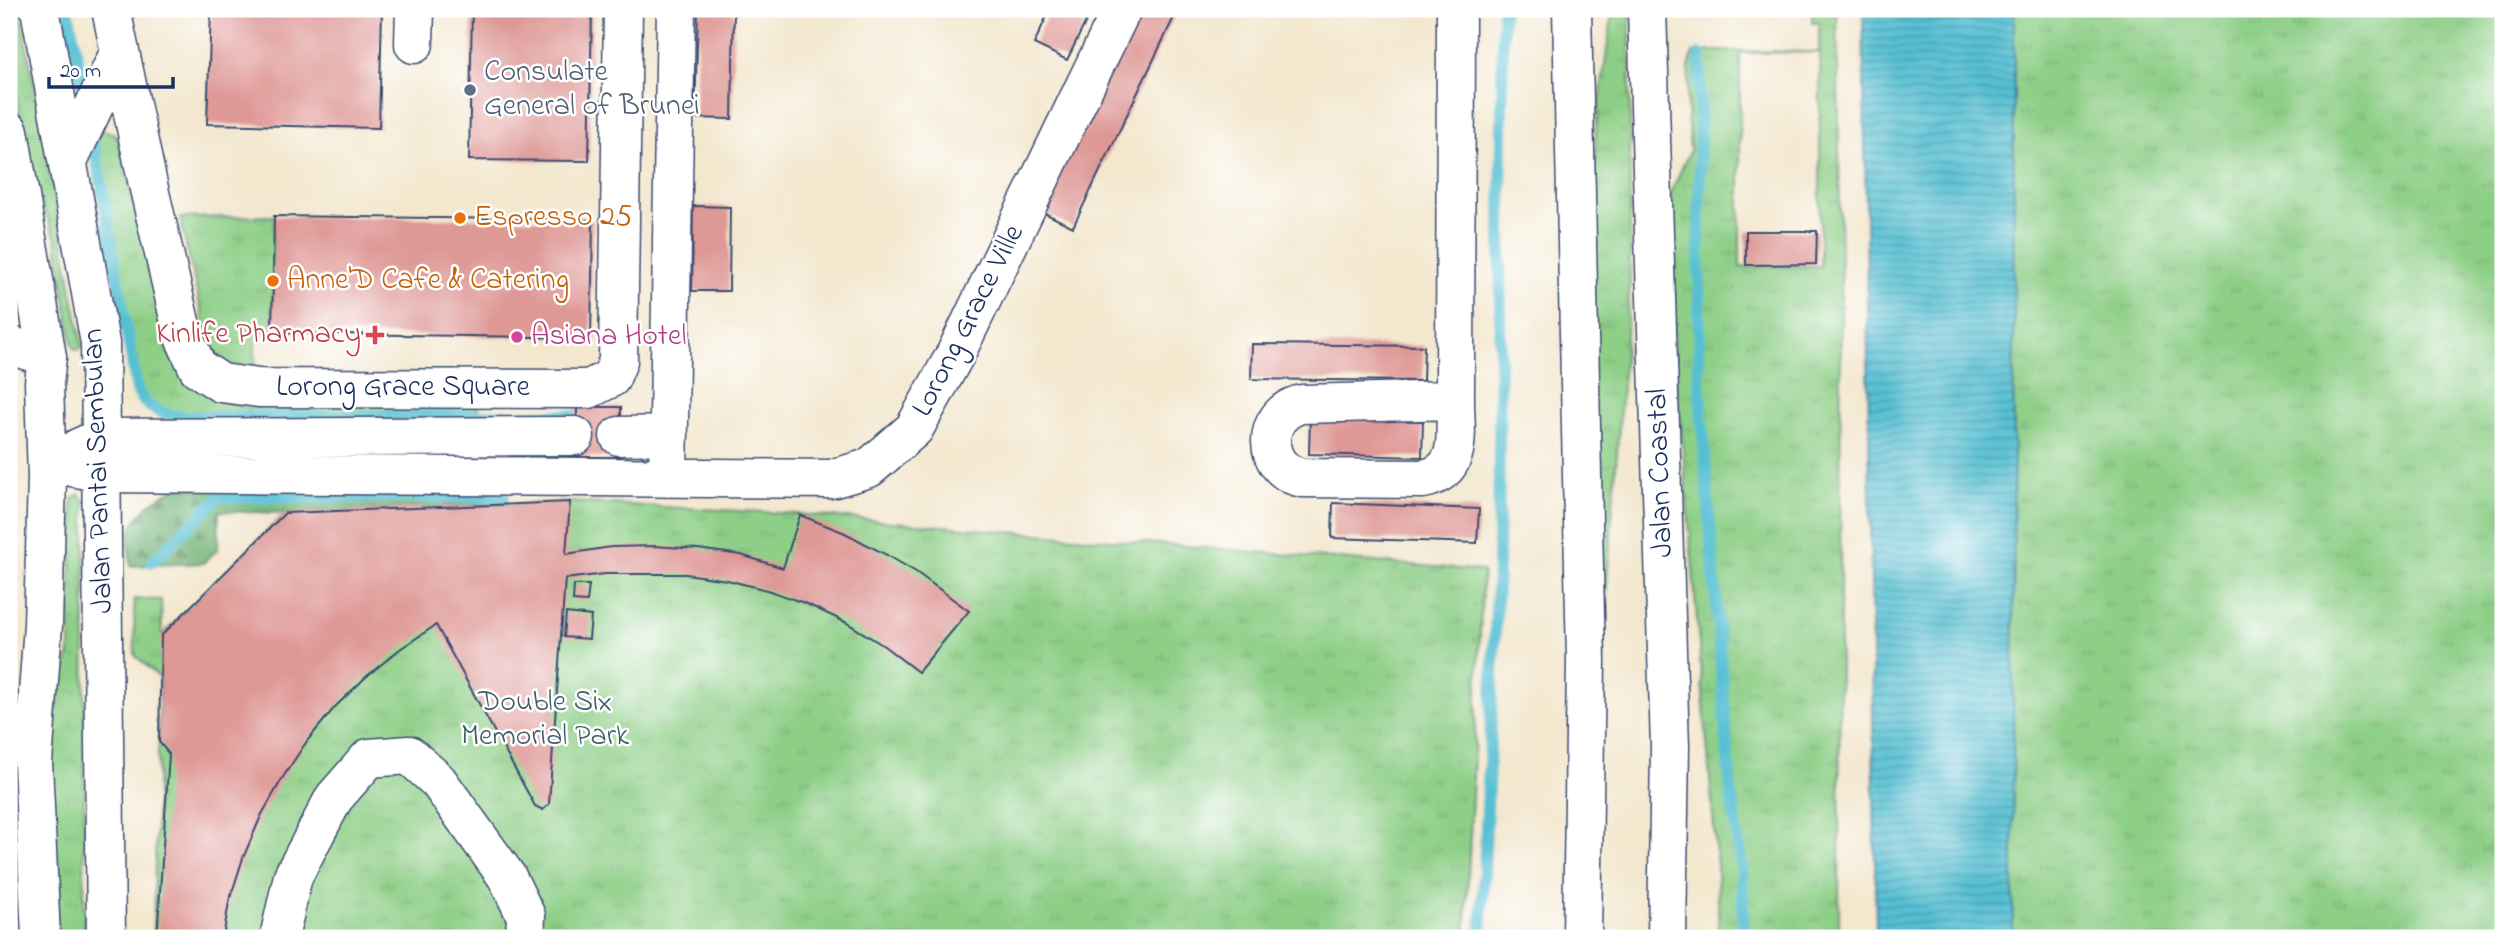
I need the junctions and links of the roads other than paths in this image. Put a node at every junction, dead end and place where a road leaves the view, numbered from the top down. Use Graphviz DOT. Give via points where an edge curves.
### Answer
graph roads {
  1 [pos="40,9"];
  2 [pos="111,9"];
  3 [pos="622,9"];
  4 [pos="677,9"];
  5 [pos="1122,9"];
  6 [pos="1456,9"];
  7 [pos="1572,9"];
  8 [pos="1647,9"];
  9 [pos="120,51"];
  10 [pos="9,131"];
  11 [pos="68,161"];
  12 [pos="9,345"];
  13 [pos="47,357"];
  14 [pos="1455,400"];
  15 [pos="669,435"];
  16 [pos="517,436"];
  17 [pos="575,436"];
  18 [pos="620,436"];
  19 [pos="101,456"];
  20 [pos="47,462"];
  21 [pos="516,477"];
  22 [pos="668,477"];
  23 [pos="41,938"];
  24 [pos="106,938"];
  25 [pos="279,938"];
  26 [pos="525,938"];
  27 [pos="1582,938"];
  28 [pos="1667,938"];
  1 -- 11 [label="main road, Jalan Pantai Sembulan"];
  2 -- 9 [label="main road, Lorong Grace Square"];
  3 -- 9 [label="main road, Lorong Grace Square" via="618,361 611,377 589,389 259,388 221,383 198,368 183,335"];
  4 -- 15 [label="main road"];
  5 -- 22 [label="main road, Lorong Grace Ville" via="956,353 914,429 869,468 831,479"];
  6 -- 14 [label="main road"];
  7 -- 27 [label="main road" via="1586,661"];
  8 -- 28 [label="main road, Jalan Coastal" via="1670,747"];
  9 -- 11 [label="main road"];
  10 -- 13 [label="main road, Jalan Pantai Sembulan"];
  11 -- 19 [label="main road, Jalan Pantai Sembulan" via="100,343"];
  12 -- 13 [label="main road"];
  13 -- 20 [label="main road, Jalan Pantai Sembulan"];
  15 -- 18 [label="main road"];
  15 -- 22 [label="main road"];
  16 -- 17 [label="main road"];
  16 -- 19 [label="main road"];
  16 -- 21 [label="main road"];
  19 -- 20 [label="main road"];
  19 -- 21 [label="main road, Lorong Grace Ville"];
  19 -- 24 [label="main road, Jalan Pantai Sembulan"];
  20 -- 23 [label="main road, Jalan Pantai Sembulan" via="43,625 33,763"];
  21 -- 22 [label="main road, Lorong Grace Ville"];
  25 -- 26 [label="main road" via="293,876 334,798 369,758 409,755 438,782 508,877 526,916"];
}
